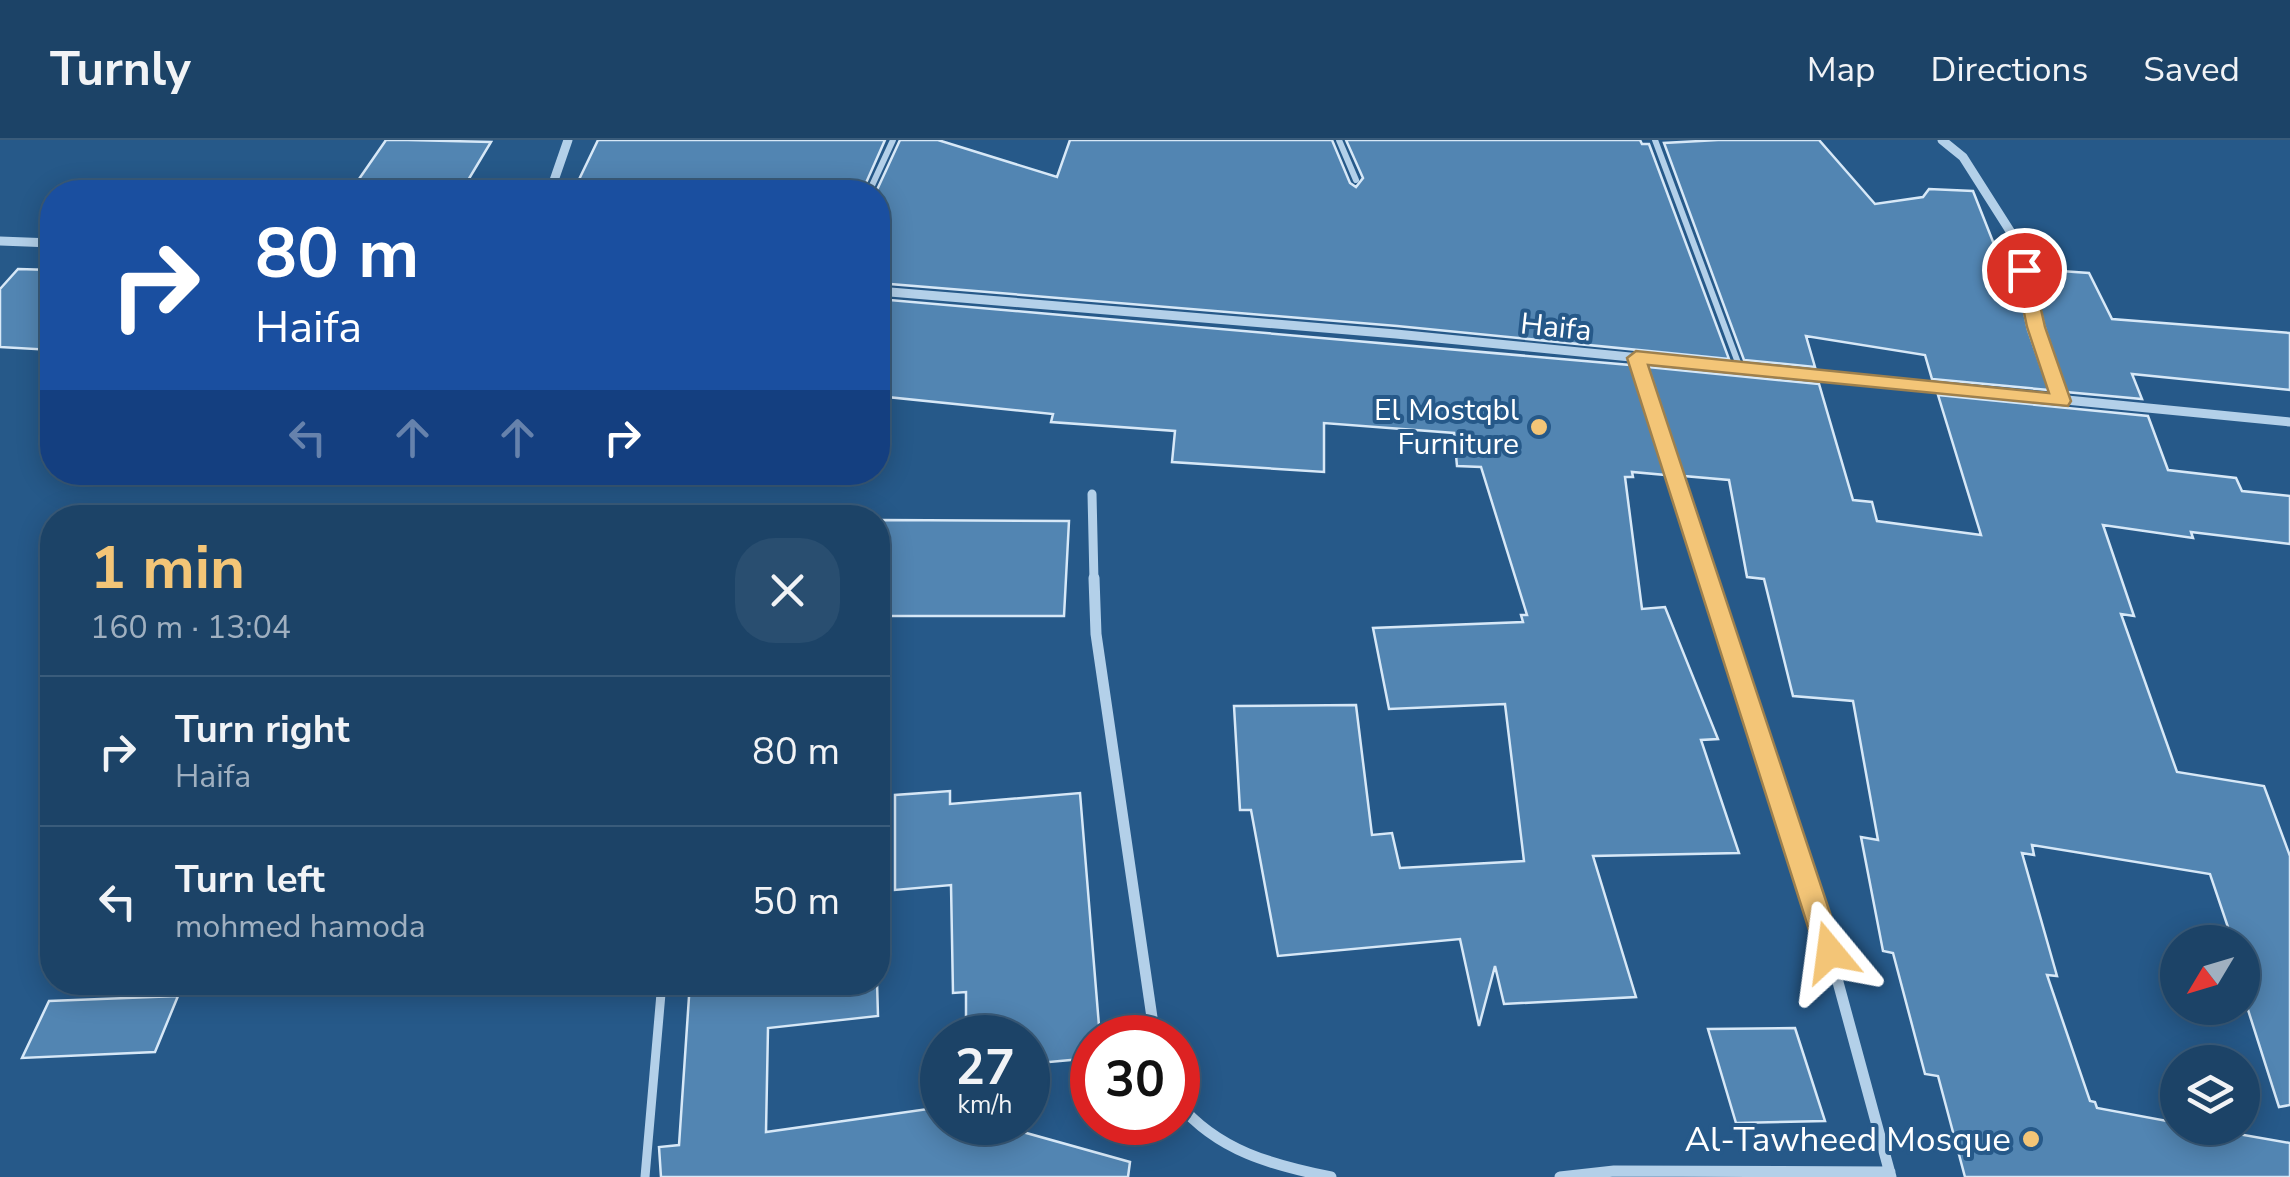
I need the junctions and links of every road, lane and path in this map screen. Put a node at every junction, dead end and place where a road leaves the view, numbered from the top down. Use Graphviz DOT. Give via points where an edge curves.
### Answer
graph roads {
  1 [pos="568,140"];
  2 [pos="892,140"];
  3 [pos="1339,140"];
  4 [pos="1655,140"];
  5 [pos="1942,140"];
  6 [pos="554,180"];
  7 [pos="874,180"];
  8 [pos="1356,180"];
  9 [pos="0,240"];
  10 [pos="40,243"];
  11 [pos="890,292"];
  12 [pos="1636,358"];
  13 [pos="1740,368"];
  14 [pos="2061,401"];
  15 [pos="2290,422"];
  16 [pos="1092,494"];
  17 [pos="661,995"];
  18 [pos="1151,1015"];
  19 [pos="1200,1126"];
  20 [pos="1891,1175"];
  21 [pos="645,1177"];
  22 [pos="1332,1177"];
  23 [pos="1560,1177"];
  1 -- 6 [label="street"];
  2 -- 7 [label="lane"];
  3 -- 8 [label="lane"];
  4 -- 13 [label="lane"];
  5 -- 14 [label="street" via="1963,158 2017,242"];
  9 -- 10 [label="street"];
  11 -- 12 [label="street, Haifa"];
  12 -- 13 [label="street, Haifa"];
  12 -- 20 [label="street" via="1820,916"];
  13 -- 14 [label="street, Haifa"];
  14 -- 15 [label="street, Haifa"];
  16 -- 18 [label="street" via="1096,634"];
  17 -- 21 [label="lane"];
  19 -- 22 [label="street" via="1214,1142"];
  20 -- 23 [label="street" via="1614,1171"];
}
